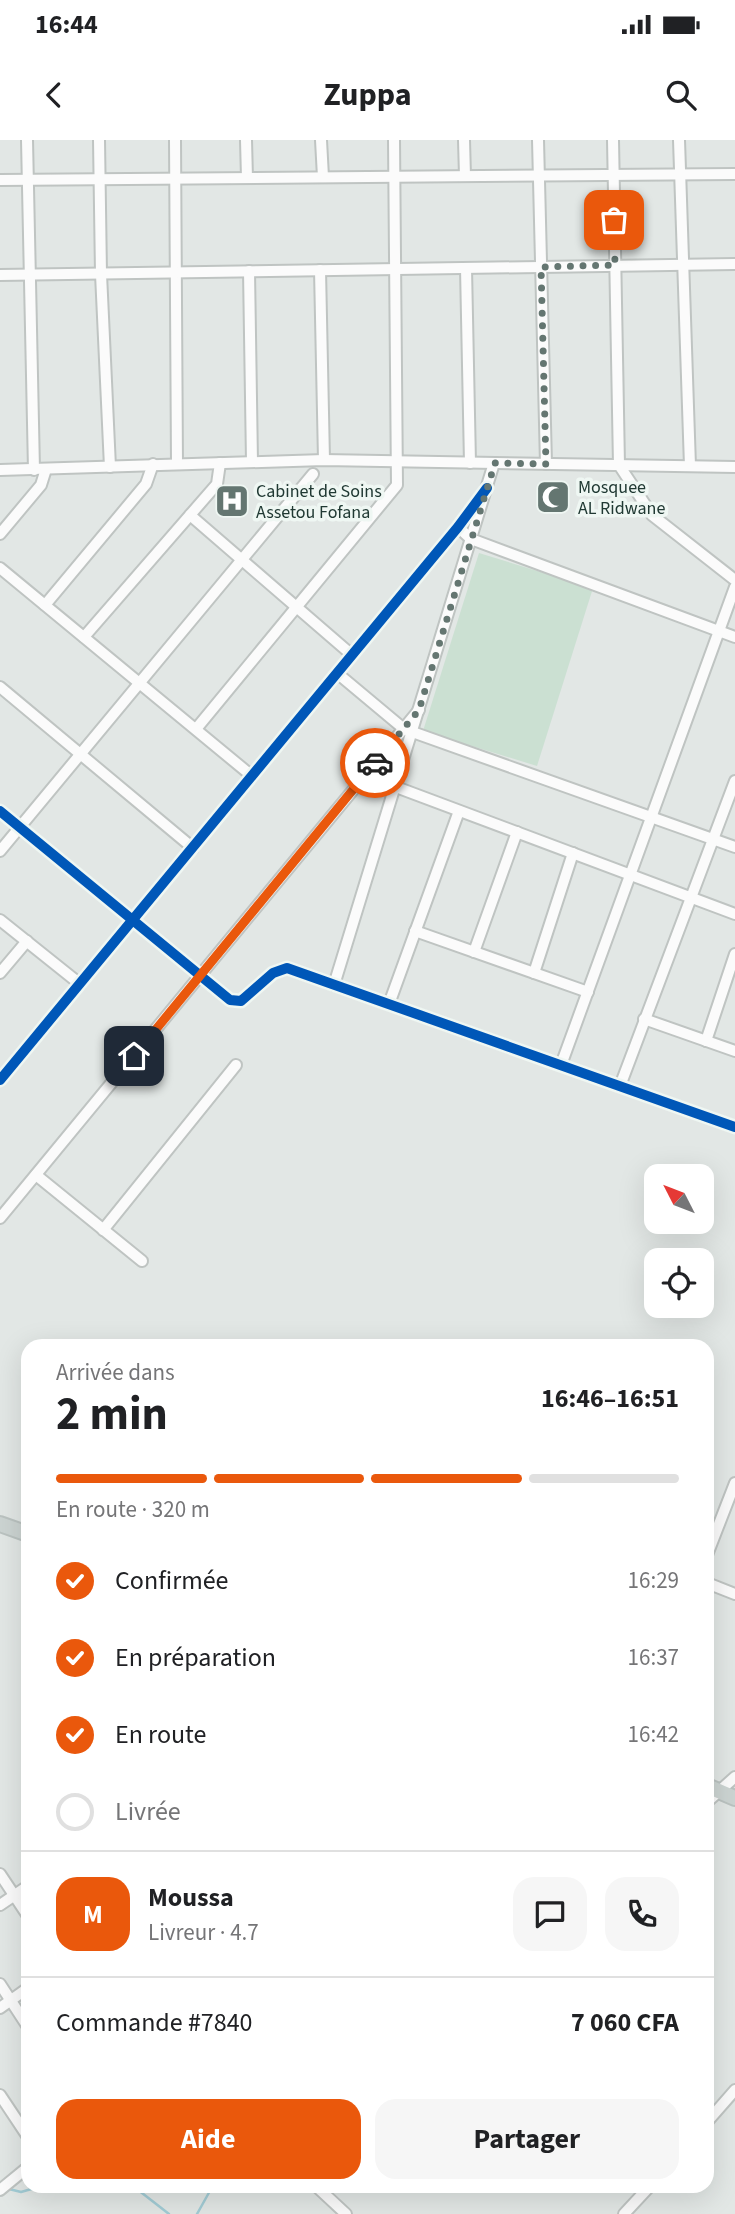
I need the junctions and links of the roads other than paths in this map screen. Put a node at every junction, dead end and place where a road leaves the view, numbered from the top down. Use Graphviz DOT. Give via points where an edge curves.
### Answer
graph roads {
  1 [pos="27,140"];
  2 [pos="99,140"];
  3 [pos="175,140"];
  4 [pos="246,140"];
  5 [pos="321,140"];
  6 [pos="394,140"];
  7 [pos="464,140"];
  8 [pos="538,140"];
  9 [pos="613,140"];
  10 [pos="679,140"];
  11 [pos="735,174"];
  12 [pos="614,175"];
  13 [pos="679,175"];
  14 [pos="465,176"];
  15 [pos="539,176"];
  16 [pos="323,177"];
  17 [pos="395,177"];
  18 [pos="176,178"];
  19 [pos="247,178"];
  20 [pos="99,179"];
  21 [pos="0,180"];
  22 [pos="28,180"];
  23 [pos="683,264"];
  24 [pos="735,264"];
  25 [pos="615,265"];
  26 [pos="541,267"];
  27 [pos="466,268"];
  28 [pos="395,269"];
  29 [pos="320,270"];
  30 [pos="249,271"];
  31 [pos="177,272"];
  32 [pos="100,274"];
  33 [pos="0,275"];
  34 [pos="29,275"];
  35 [pos="324,460"];
  36 [pos="252,462"];
  37 [pos="397,462"];
  38 [pos="220,463"];
  39 [pos="470,463"];
  40 [pos="495,463"];
  41 [pos="153,464"];
  42 [pos="177,464"];
  43 [pos="546,464"];
  44 [pos="619,465"];
  45 [pos="690,466"];
  46 [pos="110,467"];
  47 [pos="735,467"];
  48 [pos="0,470"];
  49 [pos="40,470"];
  50 [pos="313,474"];
  51 [pos="487,488"];
  52 [pos="190,515"];
  53 [pos="458,527"];
  54 [pos="0,534"];
  55 [pos="471,539"];
  56 [pos="242,559"];
  57 [pos="0,568"];
  58 [pos="735,579"];
  59 [pos="735,587"];
  60 [pos="46,605"];
  61 [pos="297,607"];
  62 [pos="719,631"];
  63 [pos="84,637"];
  64 [pos="735,637"];
  65 [pos="352,655"];
  66 [pos="337,673"];
  67 [pos="140,683"];
  68 [pos="0,687"];
  69 [pos="196,729"];
  70 [pos="408,730"];
  71 [pos="81,755"];
  72 [pos="252,776"];
  73 [pos="735,781"];
  74 [pos="396,787"];
  75 [pos="0,811"];
  76 [pos="459,811"];
  77 [pos="651,817"];
  78 [pos="20,827"];
  79 [pos="517,832"];
  80 [pos="714,839"];
  81 [pos="735,846"];
  82 [pos="193,848"];
  83 [pos="0,851"];
  84 [pos="573,853"];
  85 [pos="630,875"];
  86 [pos="692,898"];
  87 [pos="735,914"];
  88 [pos="0,920"];
  89 [pos="132,922"];
  90 [pos="415,931"];
  91 [pos="27,942"];
  92 [pos="474,952"];
  93 [pos="735,954"];
  94 [pos="534,973"];
  95 [pos="0,974"];
  96 [pos="200,976"];
  97 [pos="80,984"];
  98 [pos="334,985"];
  99 [pos="587,992"];
  100 [pos="389,1004"];
  101 [pos="644,1019"];
  102 [pos="706,1041"];
  103 [pos="735,1051"];
  104 [pos="236,1065"];
  105 [pos="561,1065"];
  106 [pos="0,1080"];
  107 [pos="620,1086"];
  108 [pos="735,1127"];
  109 [pos="36,1175"];
  110 [pos="0,1218"];
  111 [pos="103,1230"];
  112 [pos="142,1261"];
  113 [pos="735,1483"];
  114 [pos="732,1498"];
  115 [pos="0,1524"];
  116 [pos="21,1532"];
  117 [pos="714,1539"];
  118 [pos="714,1586"];
  119 [pos="735,1594"];
  120 [pos="735,1777"];
  121 [pos="714,1788"];
  122 [pos="735,1798"];
  123 [pos="0,1874"];
  124 [pos="21,1890"];
  125 [pos="14,1895"];
  126 [pos="0,1905"];
  127 [pos="21,1906"];
  128 [pos="0,1984"];
  129 [pos="21,1993"];
  130 [pos="10,2000"];
  131 [pos="0,2008"];
  132 [pos="21,2016"];
  133 [pos="735,2092"];
  134 [pos="0,2095"];
  135 [pos="714,2114"];
  136 [pos="21,2126"];
  137 [pos="21,2172"];
  138 [pos="1,2188"];
  139 [pos="323,2193"];
  140 [pos="644,2193"];
  141 [pos="346,2214"];
  142 [pos="624,2214"];
  1 -- 22 [label="street"];
  2 -- 20 [label="street"];
  3 -- 18 [label="street"];
  4 -- 19 [label="street"];
  5 -- 16 [label="street"];
  6 -- 17 [label="street"];
  7 -- 14 [label="street"];
  8 -- 15 [label="street"];
  9 -- 12 [label="street"];
  10 -- 13 [label="street"];
  11 -- 13 [label="street"];
  12 -- 13 [label="street"];
  12 -- 15 [label="street"];
  12 -- 25 [label="street"];
  13 -- 23 [label="street"];
  14 -- 15 [label="street"];
  14 -- 17 [label="street"];
  15 -- 26 [label="street"];
  16 -- 17 [label="street"];
  16 -- 19 [label="street"];
  17 -- 28 [label="street"];
  18 -- 19 [label="street"];
  18 -- 20 [label="street"];
  18 -- 31 [label="street"];
  20 -- 22 [label="street"];
  20 -- 32 [label="street"];
  21 -- 22 [label="street"];
  22 -- 34 [label="street"];
  23 -- 24 [label="street"];
  23 -- 25 [label="street"];
  23 -- 45 [label="street"];
  25 -- 26 [label="street"];
  25 -- 44 [label="street"];
  26 -- 27 [label="street"];
  26 -- 43 [label="street"];
  27 -- 28 [label="street"];
  27 -- 39 [label="street"];
  28 -- 29 [label="street"];
  28 -- 37 [label="street"];
  29 -- 30 [label="street"];
  29 -- 35 [label="street"];
  30 -- 31 [label="street"];
  30 -- 36 [label="street"];
  31 -- 32 [label="street"];
  31 -- 42 [label="street"];
  32 -- 34 [label="street"];
  32 -- 46 [label="street"];
  33 -- 34 [label="street"];
  34 -- 49 [label="street"];
  35 -- 36 [label="street"];
  35 -- 37 [label="street"];
  36 -- 38 [label="street"];
  37 -- 39 [label="street"];
  37 -- 61 [label="street" via="397,485"];
  38 -- 42 [label="street"];
  38 -- 52 [label="street" via="217,484"];
  39 -- 40 [label="street"];
  40 -- 43 [label="street"];
  40 -- 51 [label="street"];
  41 -- 42 [label="street"];
  41 -- 46 [label="street"];
  41 -- 60 [label="street" via="146,484"];
  43 -- 44 [label="street"];
  44 -- 45 [label="street"];
  44 -- 58 [label="street" via="652,515"];
  45 -- 47 [label="street"];
  46 -- 49 [label="street"];
  48 -- 49 [label="street"];
  49 -- 54 [label="street" via="41,485"];
  50 -- 56 [label="street"];
  51 -- 53 [label="street"];
  51 -- 55 [label="street"];
  52 -- 56 [label="street"];
  52 -- 63 [label="street"];
  53 -- 55 [label="street"];
  53 -- 65 [label="street"];
  55 -- 62 [label="street"];
  55 -- 70 [label="street" via="419,710"];
  56 -- 61 [label="street"];
  56 -- 67 [label="street"];
  57 -- 60 [label="street"];
  59 -- 62 [label="street"];
  60 -- 63 [label="street"];
  61 -- 65 [label="street"];
  61 -- 69 [label="street"];
  62 -- 64 [label="street"];
  62 -- 77 [label="street"];
  63 -- 67 [label="street"];
  65 -- 66 [label="street"];
  66 -- 70 [label="street"];
  66 -- 72 [label="street"];
  67 -- 69 [label="street"];
  67 -- 71 [label="street"];
  68 -- 71 [label="street"];
  69 -- 72 [label="street"];
  70 -- 74 [label="street"];
  70 -- 77 [label="street"];
  70 -- 96 [label="street"];
  71 -- 78 [label="street"];
  71 -- 82 [label="street"];
  72 -- 82 [label="street"];
  73 -- 80 [label="street"];
  74 -- 76 [label="street"];
  74 -- 98 [label="street"];
  75 -- 78 [label="street"];
  76 -- 79 [label="street"];
  76 -- 90 [label="street"];
  77 -- 80 [label="street"];
  77 -- 85 [label="street"];
  78 -- 83 [label="street"];
  78 -- 89 [label="street"];
  79 -- 84 [label="street"];
  79 -- 92 [label="street"];
  80 -- 81 [label="street"];
  80 -- 86 [label="street"];
  82 -- 89 [label="street"];
  84 -- 85 [label="street"];
  84 -- 94 [label="street"];
  85 -- 86 [label="street"];
  85 -- 99 [label="street"];
  86 -- 87 [label="street"];
  86 -- 101 [label="street"];
  88 -- 91 [label="street"];
  89 -- 96 [label="street"];
  89 -- 97 [label="street"];
  90 -- 92 [label="street"];
  90 -- 100 [label="street"];
  91 -- 95 [label="street"];
  91 -- 97 [label="street"];
  92 -- 94 [label="street"];
  93 -- 102 [label="street"];
  94 -- 99 [label="street"];
  96 -- 98 [label="street" via="230,1000 241,1002 273,972 287,968"];
  96 -- 109 [label="street"];
  97 -- 106 [label="street"];
  98 -- 100 [label="street"];
  99 -- 105 [label="street"];
  100 -- 105 [label="street"];
  101 -- 102 [label="street"];
  101 -- 107 [label="street"];
  102 -- 103 [label="street"];
  104 -- 111 [label="street"];
  105 -- 107 [label="street"];
  107 -- 108 [label="street"];
  109 -- 110 [label="street"];
  109 -- 111 [label="street"];
  111 -- 112 [label="street"];
  113 -- 114 [label="street"];
  114 -- 117 [label="street"];
  115 -- 116 [label="main road"];
  118 -- 119 [label="street"];
  120 -- 121 [label="street"];
  121 -- 122 [label="main road"];
  123 -- 125 [label="street"];
  124 -- 125 [label="street"];
  125 -- 126 [label="street"];
  125 -- 127 [label="street"];
  128 -- 130 [label="street"];
  129 -- 130 [label="street"];
  130 -- 131 [label="street"];
  130 -- 132 [label="street"];
  133 -- 135 [label="street"];
  134 -- 136 [label="street"];
  137 -- 138 [label="street"];
  139 -- 141 [label="street"];
  140 -- 142 [label="street"];
}
